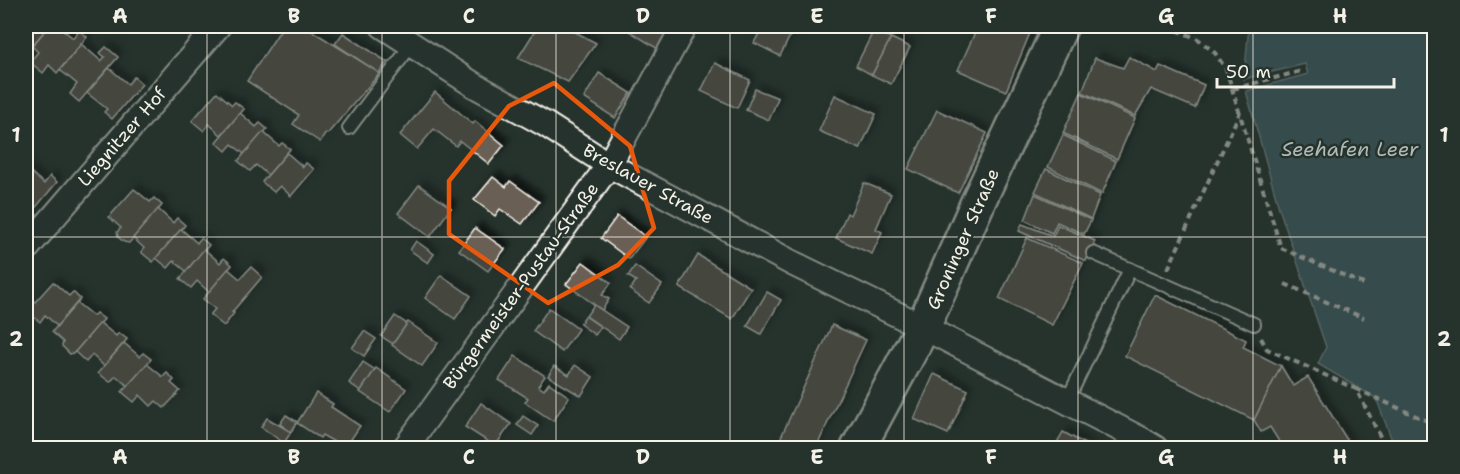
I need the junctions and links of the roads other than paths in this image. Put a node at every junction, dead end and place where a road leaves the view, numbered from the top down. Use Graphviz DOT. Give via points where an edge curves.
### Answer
graph roads {
  1 [pos="218,26"];
  2 [pos="383,26"];
  3 [pos="684,26"];
  4 [pos="1061,26"];
  5 [pos="412,44"];
  6 [pos="349,128"];
  7 [pos="609,165"];
  8 [pos="26,249"];
  9 [pos="1093,253"];
  10 [pos="1130,269"];
  11 [pos="1254,324"];
  12 [pos="923,327"];
  13 [pos="1066,401"];
  14 [pos="405,448"];
  15 [pos="858,448"];
  16 [pos="1155,448"];
  1 -- 8 [label="street, Liegnitzer Hof"];
  2 -- 5 [label="street, Breslauer Straße"];
  3 -- 7 [label="street, Bürgermeister-Pustau-Straße"];
  4 -- 12 [label="street, Groninger Straße"];
  5 -- 6 [label="lane"];
  5 -- 7 [label="street, Breslauer Straße"];
  7 -- 12 [label="street, Breslauer Straße" via="792,263"];
  7 -- 14 [label="street, Bürgermeister-Pustau-Straße"];
  9 -- 10 [label="lane"];
  10 -- 11 [label="lane"];
  10 -- 13 [label="lane"];
  12 -- 13 [label="street, Breslauer Straße"];
  12 -- 15 [label="street, Groninger Straße"];
  13 -- 16 [label="street, Breslauer Straße"];
}
